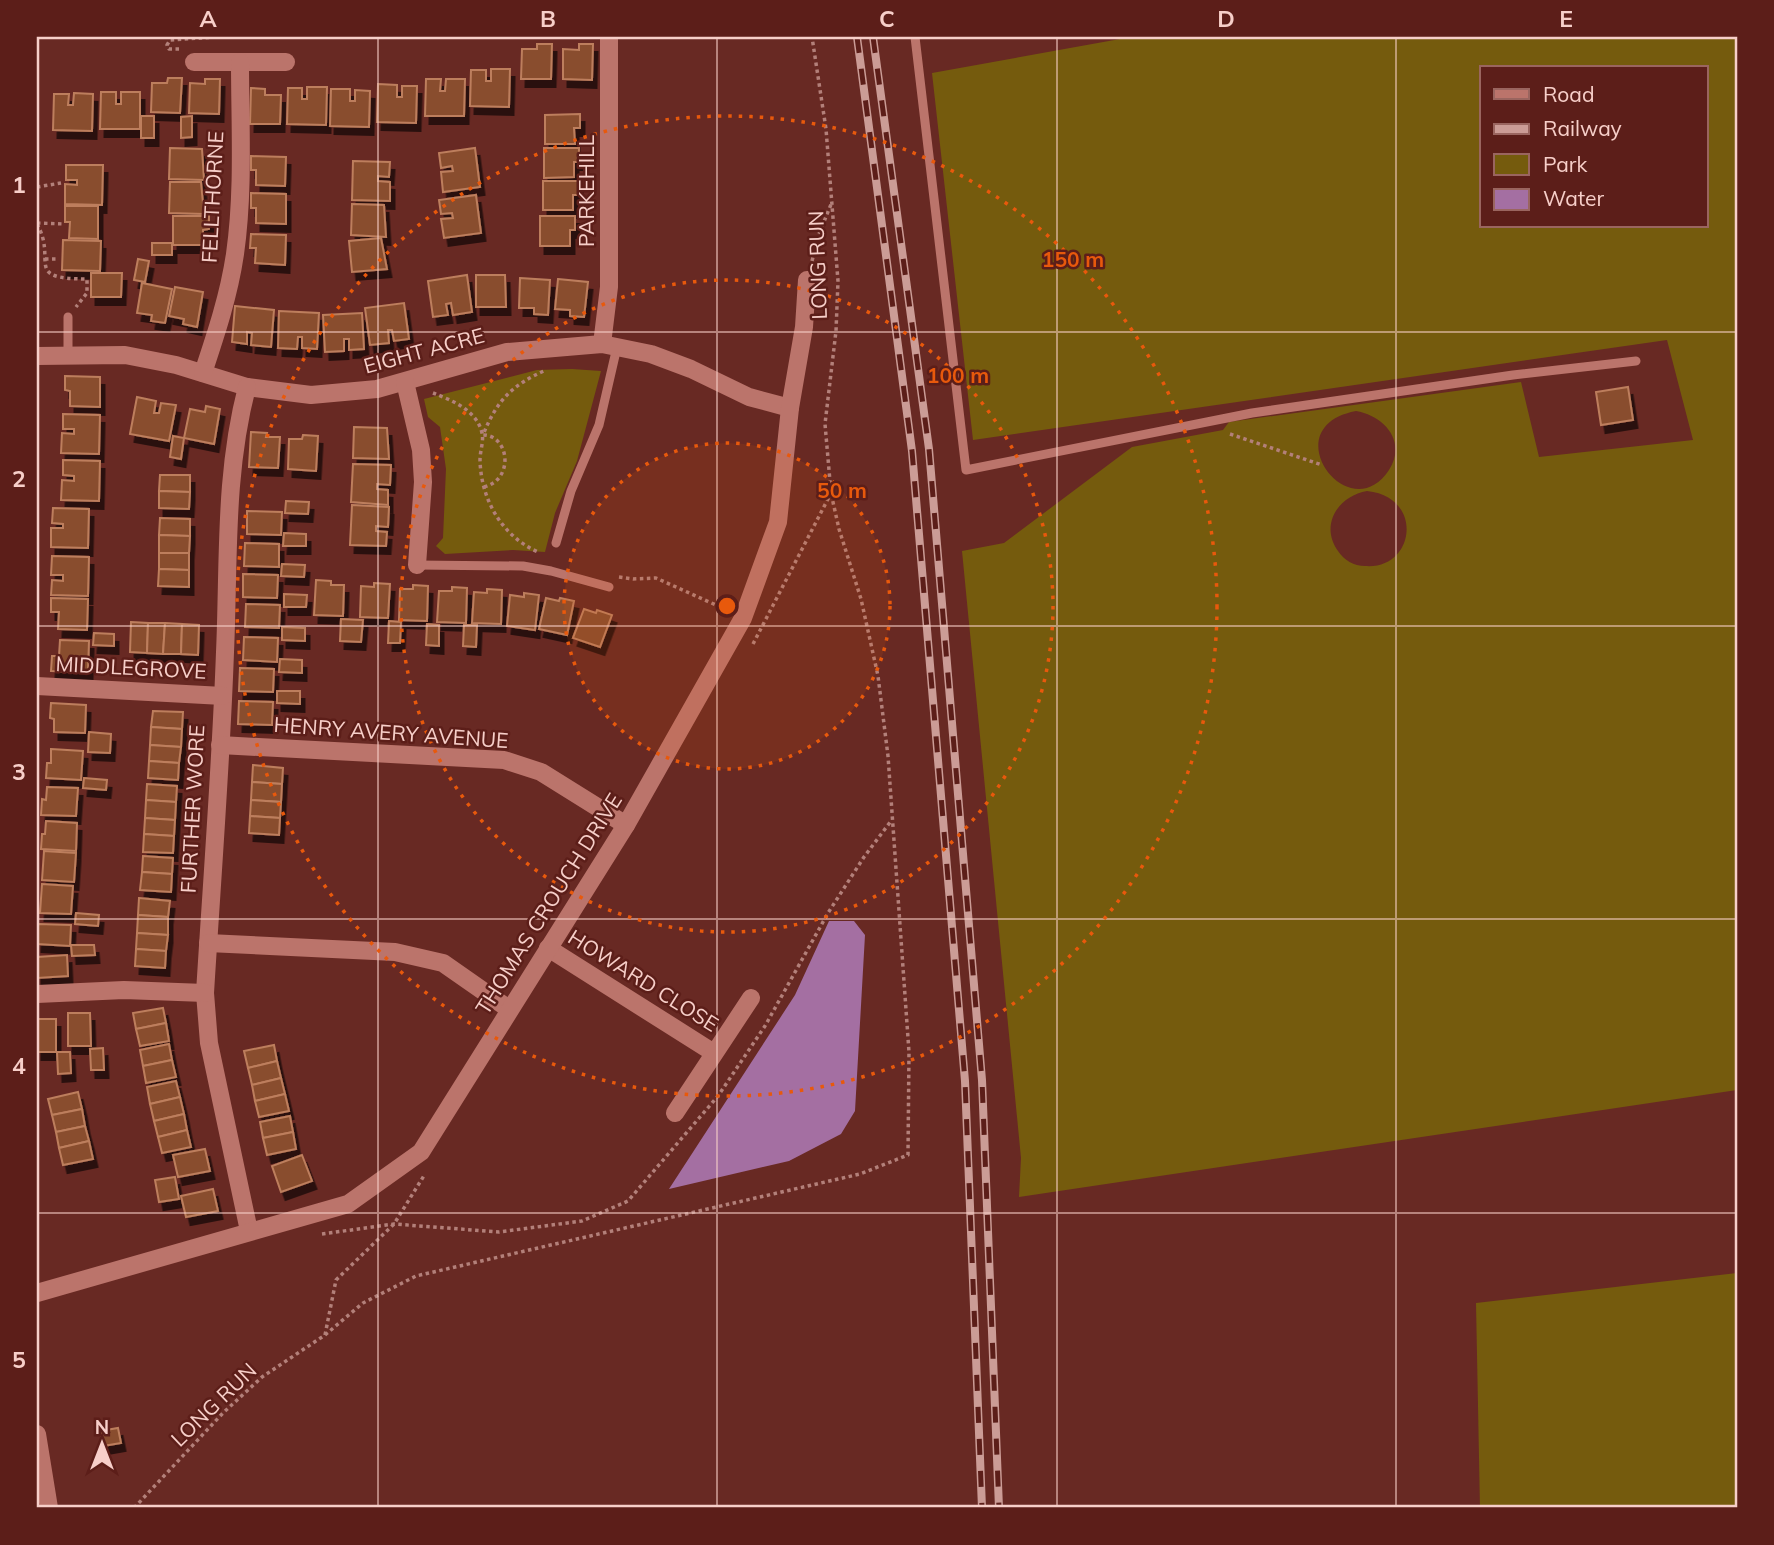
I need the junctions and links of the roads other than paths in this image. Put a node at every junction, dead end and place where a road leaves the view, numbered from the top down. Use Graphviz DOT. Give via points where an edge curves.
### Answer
graph roads {
  1 [pos="610,37"];
  2 [pos="915,37"];
  3 [pos="194,62"];
  4 [pos="240,62"];
  5 [pos="286,62"];
  6 [pos="807,280"];
  7 [pos="68,317"];
  8 [pos="610,346"];
  9 [pos="68,355"];
  10 [pos="37,356"];
  11 [pos="1636,361"];
  12 [pos="203,373"];
  13 [pos="404,382"];
  14 [pos="247,387"];
  15 [pos="790,408"];
  16 [pos="556,543"];
  17 [pos="417,565"];
  18 [pos="609,587"];
  19 [pos="37,686"];
  20 [pos="223,696"];
  21 [pos="220,745"];
  22 [pos="626,825"];
  23 [pos="208,943"];
  24 [pos="548,948"];
  25 [pos="205,993"];
  26 [pos="37,994"];
  27 [pos="751,998"];
  28 [pos="509,1009"];
  29 [pos="714,1053"];
  30 [pos="675,1113"];
  31 [pos="249,1231"];
  32 [pos="37,1293"];
  33 [pos="37,1434"];
  34 [pos="39,1457"];
  35 [pos="49,1508"];
  1 -- 8 [label="street, PARKEHILL"];
  2 -- 11 [label="lane" via="966,470 1252,413"];
  3 -- 4 [label="street"];
  4 -- 5 [label="street"];
  4 -- 12 [label="street, FELLTHORNE" via="235,253"];
  6 -- 15 [label="street, THOMAS CROUCH DRIVE"];
  7 -- 9 [label="lane"];
  8 -- 13 [label="street, EIGHT ACRE" via="507,352"];
  8 -- 15 [label="street, EIGHT ACRE" via="651,354 749,397"];
  8 -- 16 [label="lane" via="599,425 571,491"];
  9 -- 10 [label="street, EIGHT ACRE"];
  9 -- 12 [label="street, EIGHT ACRE" via="125,355"];
  12 -- 14 [label="street, EIGHT ACRE"];
  13 -- 14 [label="street, EIGHT ACRE" via="311,395"];
  13 -- 17 [label="street" via="421,450"];
  14 -- 20 [label="street, FURTHER WORE" via="230,481"];
  15 -- 22 [label="street, THOMAS CROUCH DRIVE" via="778,522 743,618"];
  17 -- 18 [label="lane" via="523,566"];
  19 -- 20 [label="street, MIDDLEGROVE"];
  20 -- 21 [label="street, FURTHER WORE"];
  21 -- 22 [label="street, HENRY AVERY AVENUE" via="504,760 541,772"];
  21 -- 23 [label="street, FURTHER WORE"];
  22 -- 24 [label="street, THOMAS CROUCH DRIVE"];
  23 -- 25 [label="street, FURTHER WORE"];
  23 -- 28 [label="street" via="395,952 443,963"];
  24 -- 28 [label="street, THOMAS CROUCH DRIVE"];
  24 -- 29 [label="street, HOWARD CLOSE"];
  25 -- 26 [label="street"];
  25 -- 31 [label="street, FURTHER WORE" via="209,1043"];
  27 -- 29 [label="street, HOWARD CLOSE"];
  28 -- 31 [label="street, THOMAS CROUCH DRIVE" via="421,1152 348,1204"];
  29 -- 30 [label="street, HOWARD CLOSE"];
  31 -- 32 [label="street, THOMAS CROUCH DRIVE"];
  33 -- 34 [label="street"];
  34 -- 35 [label="street"];
}
